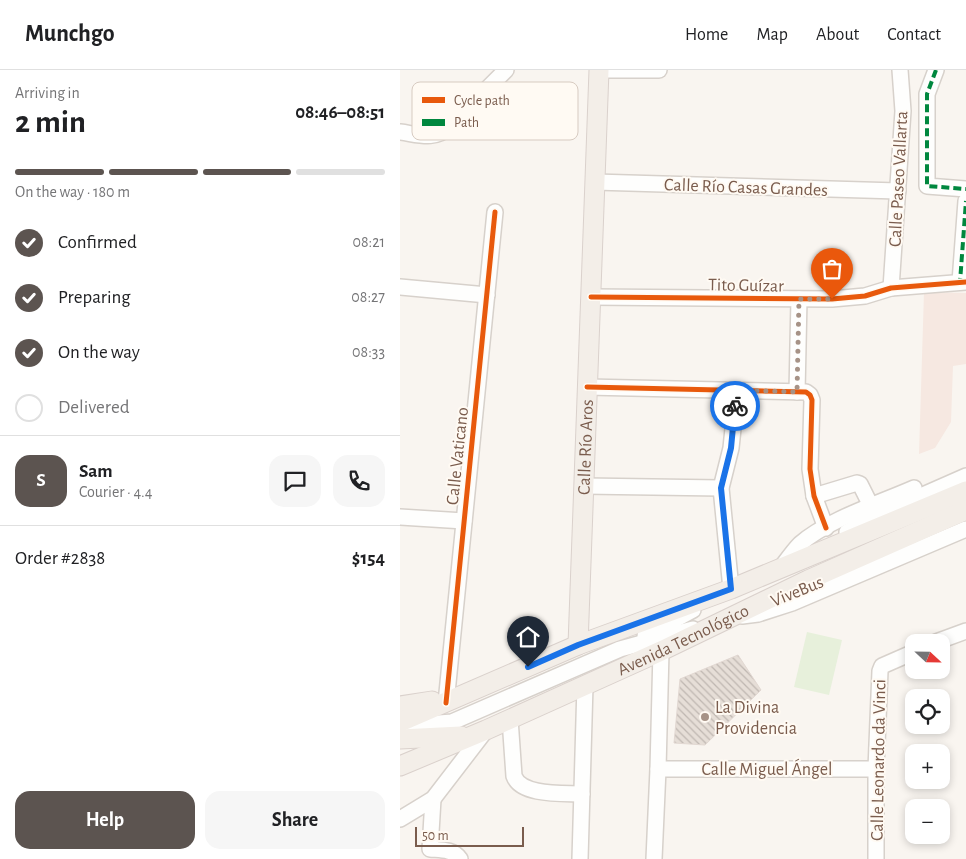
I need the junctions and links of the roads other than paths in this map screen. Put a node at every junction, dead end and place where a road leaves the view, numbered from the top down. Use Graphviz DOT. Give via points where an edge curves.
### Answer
graph roads {
  1 [pos="506,70"];
  2 [pos="599,70"];
  3 [pos="659,70"];
  4 [pos="900,70"];
  5 [pos="936,70"];
  6 [pos="494,82"];
  7 [pos="595,182"];
  8 [pos="966,189"];
  9 [pos="898,191"];
  10 [pos="966,201"];
  11 [pos="495,212"];
  12 [pos="963,282"];
  13 [pos="400,287"];
  14 [pos="891,288"];
  15 [pos="487,295"];
  16 [pos="591,297"];
  17 [pos="799,299"];
  18 [pos="587,387"];
  19 [pos="737,390"];
  20 [pos="797,392"];
  21 [pos="966,466"];
  22 [pos="966,476"];
  23 [pos="584,486"];
  24 [pos="721,488"];
  25 [pos="966,491"];
  26 [pos="814,496"];
  27 [pos="872,506"];
  28 [pos="966,510"];
  29 [pos="400,517"];
  30 [pos="966,520"];
  31 [pos="464,521"];
  32 [pos="826,528"];
  33 [pos="966,529"];
  34 [pos="783,565"];
  35 [pos="731,589"];
  36 [pos="730,618"];
  37 [pos="966,631"];
  38 [pos="950,637"];
  39 [pos="578,645"];
  40 [pos="620,649"];
  41 [pos="661,651"];
  42 [pos="905,656"];
  43 [pos="585,684"];
  44 [pos="446,703"];
  45 [pos="400,706"];
  46 [pos="510,719"];
  47 [pos="400,722"];
  48 [pos="400,726"];
  49 [pos="480,732"];
  50 [pos="400,739"];
  51 [pos="400,766"];
  52 [pos="658,769"];
  53 [pos="876,769"];
  54 [pos="582,794"];
  55 [pos="433,798"];
  56 [pos="400,819"];
  57 [pos="460,859"];
  58 [pos="580,859"];
  59 [pos="654,859"];
  60 [pos="876,859"];
  1 -- 6 [label="street"];
  2 -- 3 [label="street"];
  2 -- 7 [label="main road, Calle Río Aros"];
  4 -- 9 [label="street, Calle Paseo Vallarta" via="903,111"];
  5 -- 8 [label="street, Calle Paseo Vallarta" via="927,94 927,186"];
  7 -- 9 [label="street, Calle Río Casas Grandes"];
  7 -- 16 [label="main road, Calle Río Aros"];
  9 -- 14 [label="street, Calle Paseo Vallarta"];
  10 -- 12 [label="street, Tito Guízar"];
  11 -- 15 [label="street, Calle Vaticano"];
  12 -- 14 [label="street, Tito Guízar"];
  13 -- 15 [label="street"];
  14 -- 17 [label="street, Tito Guízar" via="865,296"];
  15 -- 31 [label="street, Calle Vaticano"];
  16 -- 17 [label="street, Tito Guízar"];
  16 -- 18 [label="main road, Calle Río Aros"];
  17 -- 20 [label="street"];
  18 -- 19 [label="street"];
  18 -- 23 [label="main road, Calle Río Aros"];
  19 -- 20 [label="street"];
  19 -- 24 [label="street" via="731,448"];
  20 -- 26 [label="street" via="809,393 812,400 810,456"];
  21 -- 27 [label="street"];
  22 -- 34 [label="street"];
  23 -- 24 [label="street"];
  23 -- 39 [label="main road, Calle Río Aros"];
  24 -- 35 [label="street"];
  25 -- 34 [label="main road, Avenida Tecnológico"];
  26 -- 27 [label="street" via="857,483"];
  26 -- 32 [label="street"];
  27 -- 32 [label="street"];
  28 -- 36 [label="main road, Avenida Tecnológico"];
  29 -- 31 [label="street"];
  30 -- 36 [label="street, ViveBus"];
  31 -- 44 [label="street, Calle Vaticano"];
  32 -- 34 [label="street" via="802,542"];
  33 -- 36 [label="street" via="792,603 758,614"];
  34 -- 35 [label="main road, Avenida Tecnológico"];
  35 -- 39 [label="main road, Avenida Tecnológico"];
  35 -- 40 [label="street"];
  36 -- 40 [label="street, ViveBus"];
  36 -- 41 [label="main road, Avenida Tecnológico"];
  37 -- 38 [label="street"];
  39 -- 44 [label="main road, Avenida Tecnológico"];
  40 -- 48 [label="street, ViveBus" via="452,722"];
  41 -- 43 [label="main road, Avenida Tecnológico"];
  41 -- 52 [label="street"];
  42 -- 53 [label="street, Calle Leonardo da Vinci" via="880,669"];
  43 -- 46 [label="main road, Avenida Tecnológico"];
  43 -- 54 [label="street"];
  44 -- 45 [label="main road"];
  44 -- 47 [label="main road, Avenida Tecnológico"];
  46 -- 49 [label="main road, Avenida Tecnológico"];
  46 -- 54 [label="street" via="516,782 531,790"];
  49 -- 50 [label="main road"];
  49 -- 51 [label="main road, Avenida Tecnológico"];
  49 -- 55 [label="street"];
  52 -- 53 [label="street, Calle Miguel Ángel"];
  52 -- 59 [label="street"];
  53 -- 60 [label="street, Calle Leonardo da Vinci"];
  54 -- 58 [label="street"];
  55 -- 56 [label="street"];
  55 -- 57 [label="street" via="430,849 449,851"];
}
